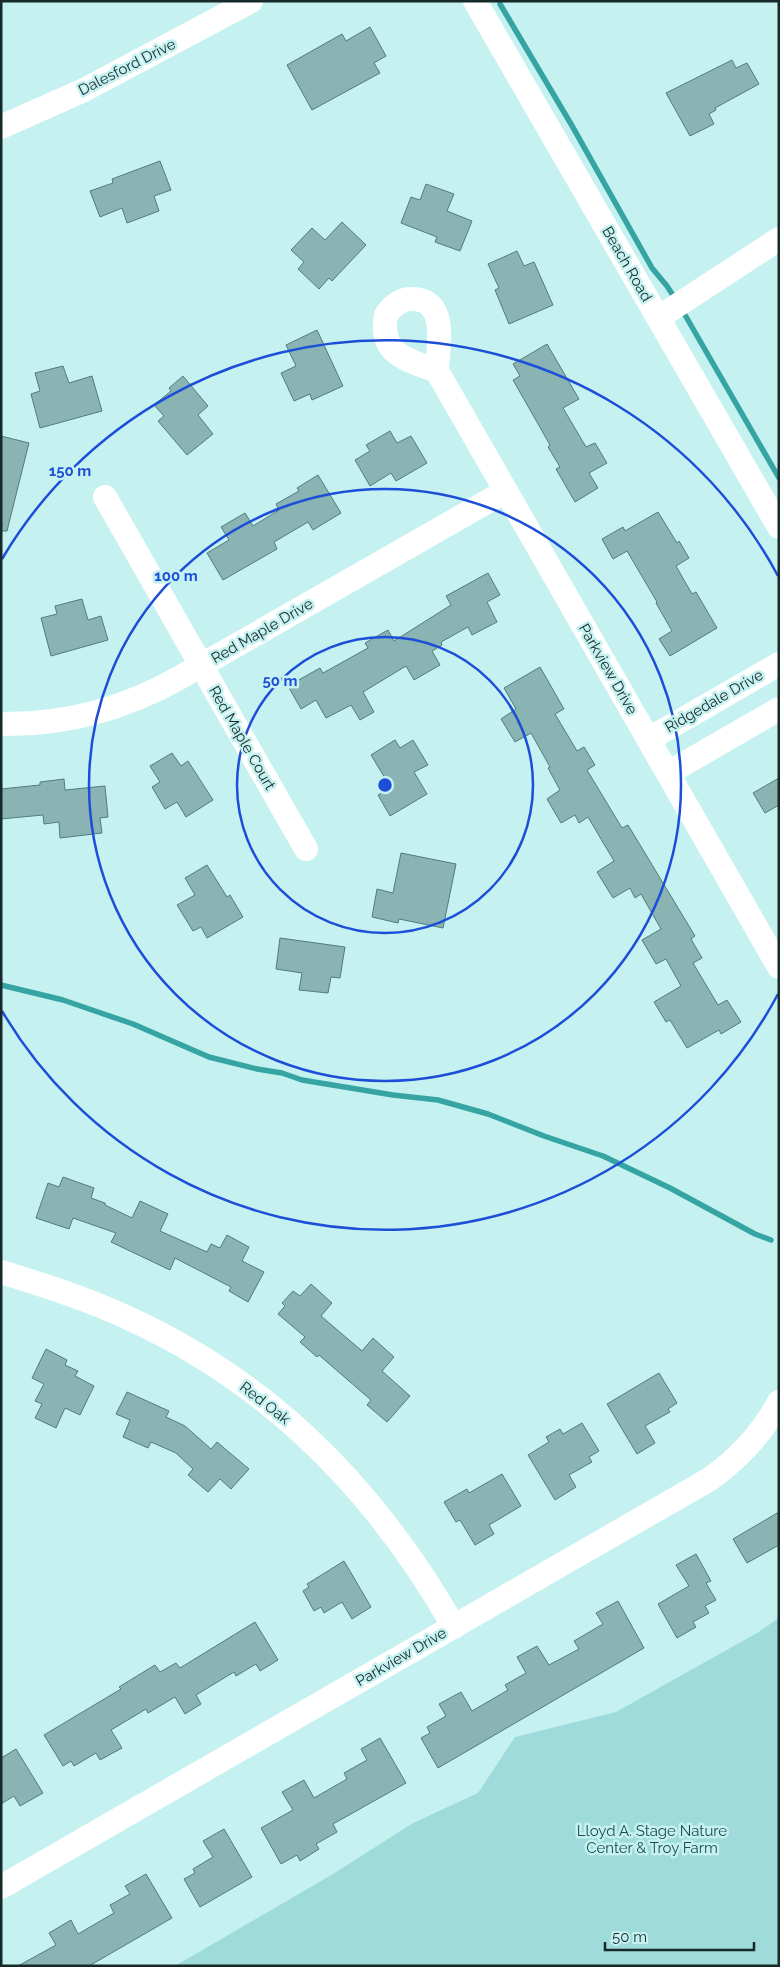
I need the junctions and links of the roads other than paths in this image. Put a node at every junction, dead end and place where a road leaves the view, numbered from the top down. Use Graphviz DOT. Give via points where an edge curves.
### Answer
graph roads {
  1 [pos="250,1"];
  2 [pos="474,1"];
  3 [pos="1,127"];
  4 [pos="779,239"];
  5 [pos="658,318"];
  6 [pos="437,370"];
  7 [pos="506,491"];
  8 [pos="105,497"];
  9 [pos="779,527"];
  10 [pos="779,664"];
  11 [pos="200,666"];
  12 [pos="779,709"];
  13 [pos="1,724"];
  14 [pos="649,739"];
  15 [pos="668,773"];
  16 [pos="306,849"];
  17 [pos="779,967"];
  18 [pos="1,1272"];
  19 [pos="779,1402"];
  20 [pos="454,1627"];
  21 [pos="1,1888"];
  1 -- 3 [label="street, Dalesford Drive" via="84,90"];
  2 -- 5 [label="street, Beach Road"];
  4 -- 5 [label="street"];
  5 -- 9 [label="street, Beach Road"];
  6 -- 7 [label="street, Parkview Drive"];
  7 -- 11 [label="street, Red Maple Drive"];
  7 -- 14 [label="street, Parkview Drive"];
  8 -- 11 [label="street, Red Maple Court"];
  10 -- 14 [label="street, Ridgedale Drive"];
  11 -- 13 [label="street, Red Maple Drive" via="143,696 97,713"];
  11 -- 16 [label="street, Red Maple Court"];
  12 -- 15 [label="street"];
  14 -- 15 [label="street, Parkview Drive"];
  15 -- 17 [label="street, Parkview Drive"];
  18 -- 20 [label="street, Red Oak" via="99,1305 142,1325 218,1367 257,1395 311,1440 374,1508 417,1565"];
  19 -- 20 [label="street, Parkview Drive" via="755,1439 710,1479"];
  20 -- 21 [label="street, Parkview Drive"];
}
